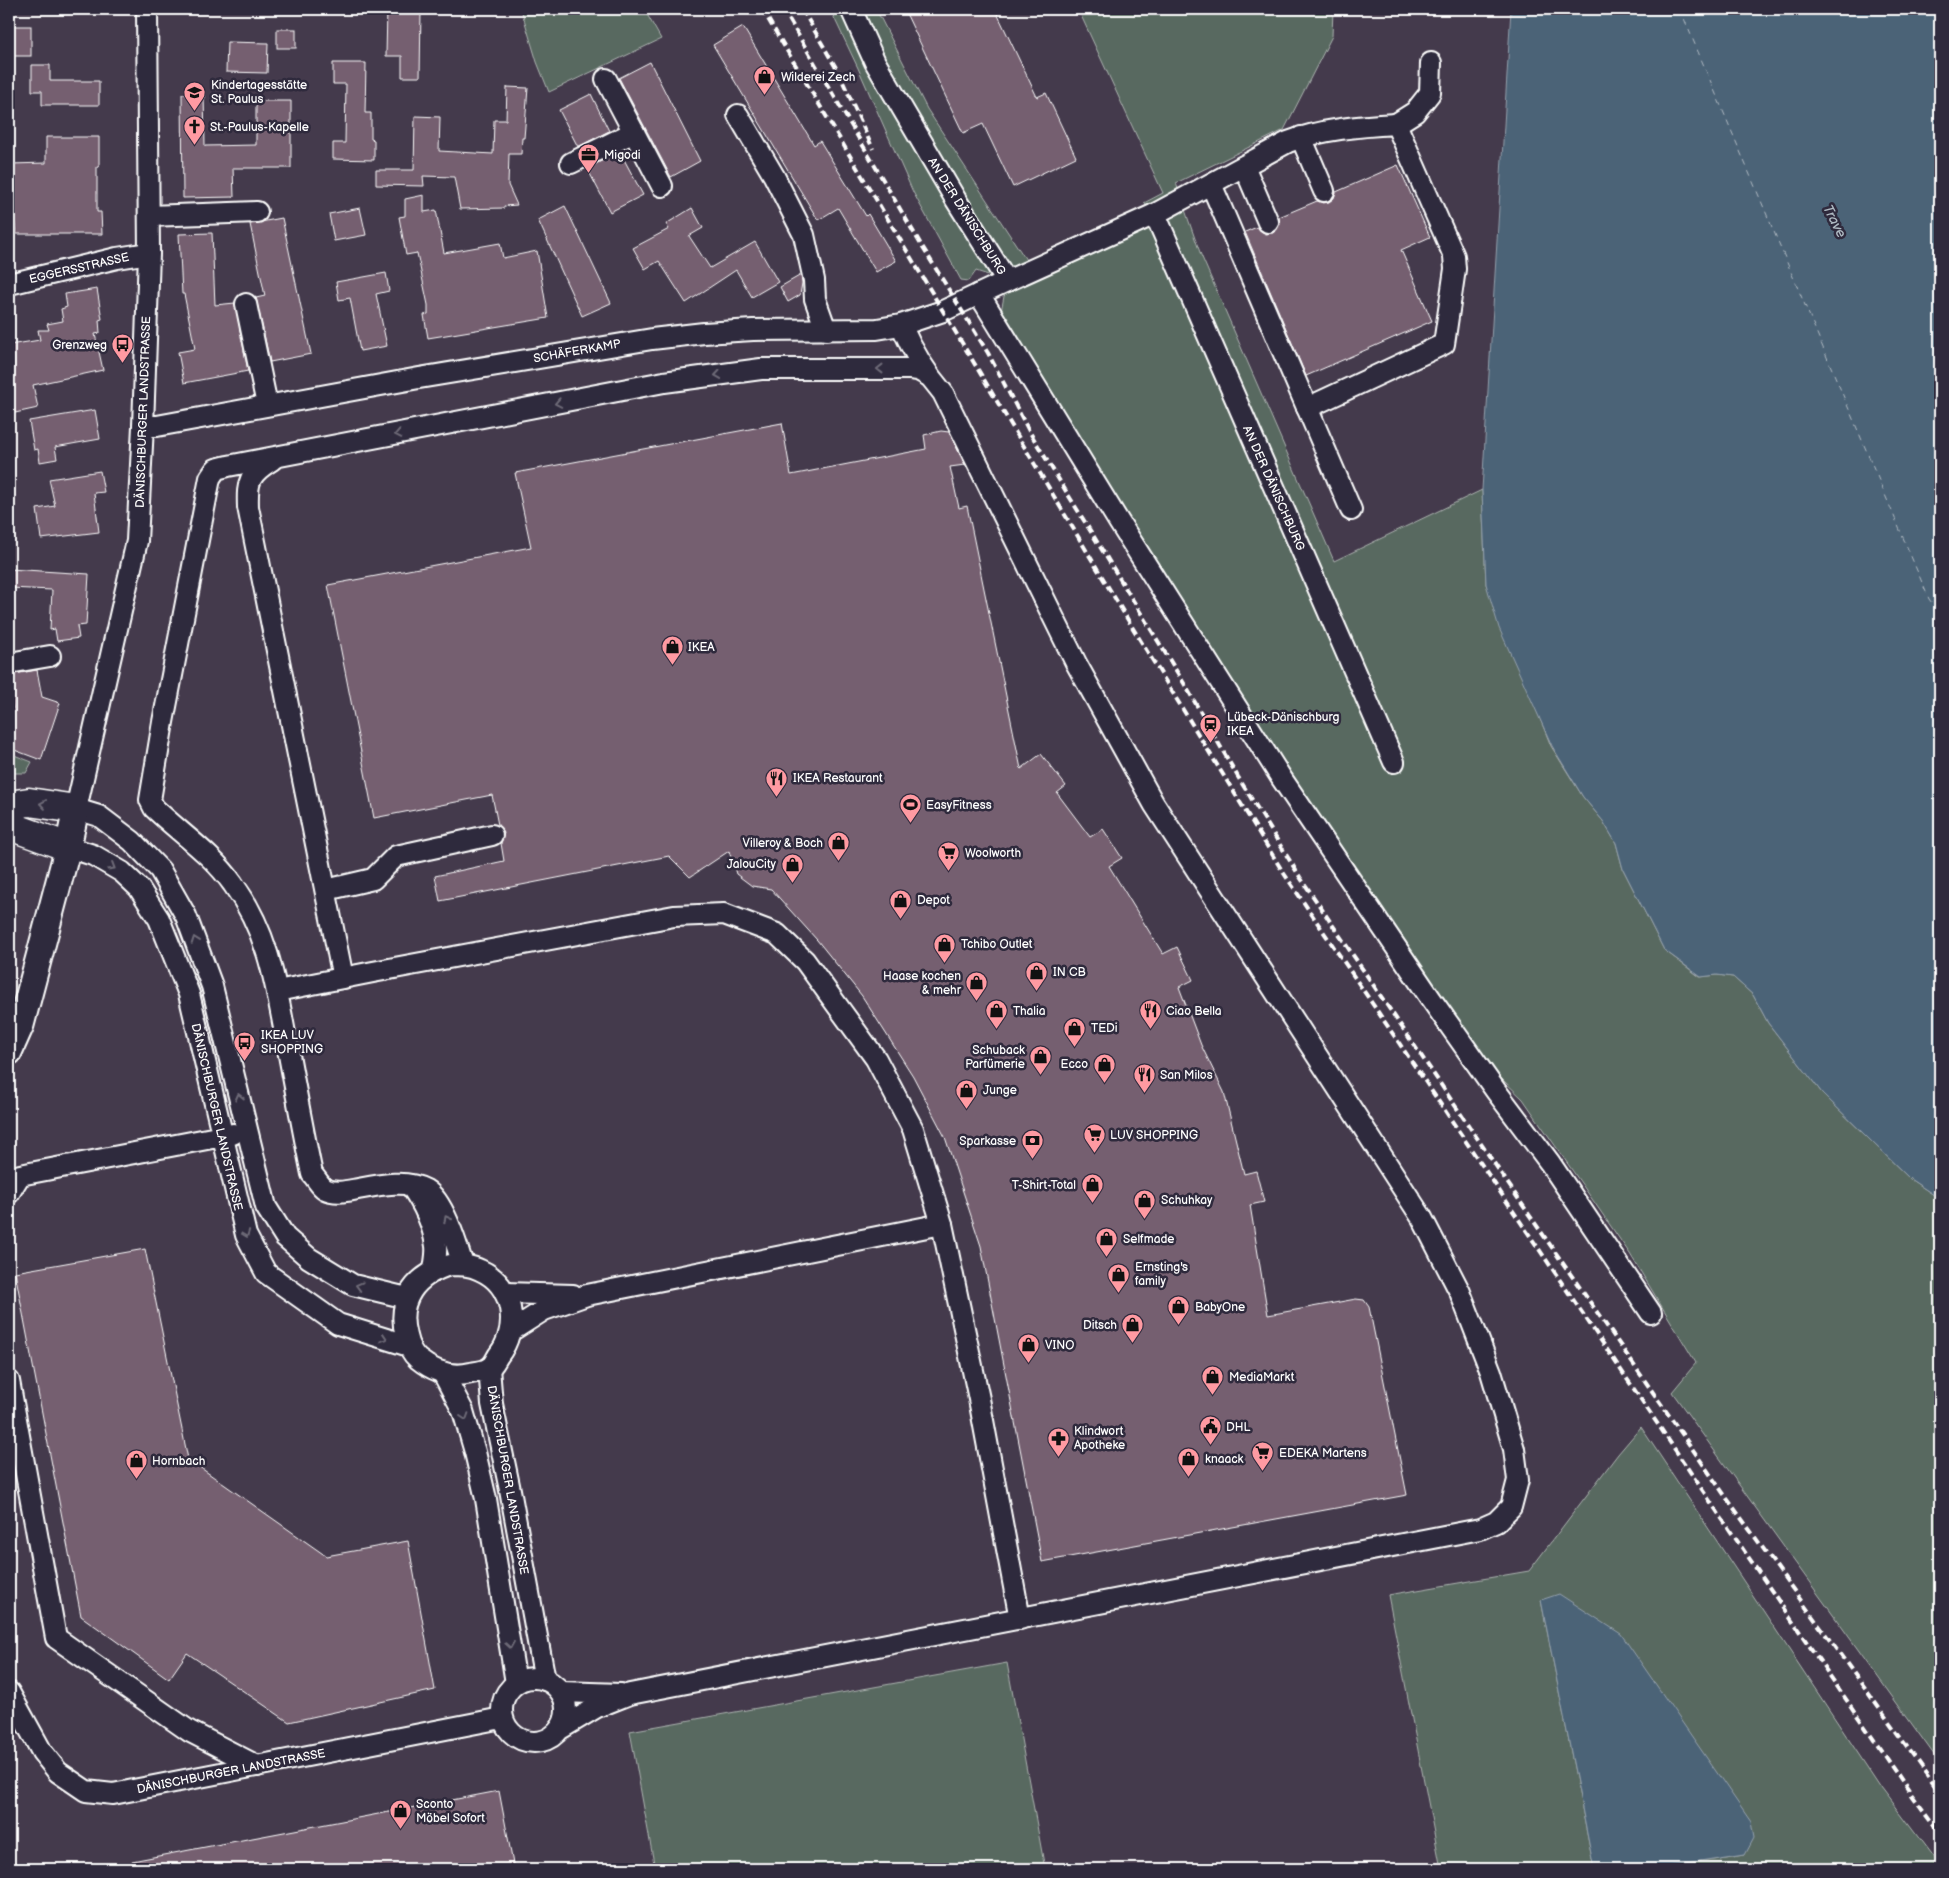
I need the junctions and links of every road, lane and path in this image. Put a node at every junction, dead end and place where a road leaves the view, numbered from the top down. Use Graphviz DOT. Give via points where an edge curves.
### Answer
graph roads {
  1 [pos="147,9"];
  2 [pos="851,9"];
  3 [pos="1432,63"];
  4 [pos="606,78"];
  5 [pos="738,115"];
  6 [pos="1396,124"];
  7 [pos="634,132"];
  8 [pos="1301,137"];
  9 [pos="572,163"];
  10 [pos="1244,166"];
  11 [pos="1211,184"];
  12 [pos="662,186"];
  13 [pos="1324,191"];
  14 [pos="257,212"];
  15 [pos="1155,214"];
  16 [pos="148,216"];
  17 [pos="1268,222"];
  18 [pos="148,253"];
  19 [pos="1007,280"];
  20 [pos="9,284"];
  21 [pos="979,294"];
  22 [pos="246,304"];
  23 [pos="901,324"];
  24 [pos="826,330"];
  25 [pos="927,375"];
  26 [pos="267,406"];
  27 [pos="1307,408"];
  28 [pos="143,426"];
  29 [pos="276,458"];
  30 [pos="1351,510"];
  31 [pos="50,656"];
  32 [pos="9,663"];
  33 [pos="1394,762"];
  34 [pos="9,805"];
  35 [pos="76,809"];
  36 [pos="9,823"];
  37 [pos="492,835"];
  38 [pos="68,847"];
  39 [pos="326,890"];
  40 [pos="343,978"];
  41 [pos="277,991"];
  42 [pos="9,1052"];
  43 [pos="247,1131"];
  44 [pos="221,1136"];
  45 [pos="409,1184"];
  46 [pos="9,1193"];
  47 [pos="942,1224"];
  48 [pos="463,1265"];
  49 [pos="434,1270"];
  50 [pos="506,1293"];
  51 [pos="587,1295"];
  52 [pos="407,1298"];
  53 [pos="1651,1313"];
  54 [pos="511,1331"];
  55 [pos="409,1346"];
  56 [pos="489,1368"];
  57 [pos="443,1373"];
  58 [pos="9,1381"];
  59 [pos="475,1452"];
  60 [pos="503,1459"];
  61 [pos="524,1566"];
  62 [pos="499,1578"];
  63 [pos="532,1613"];
  64 [pos="1020,1619"];
  65 [pos="545,1680"];
  66 [pos="516,1684"];
  67 [pos="9,1692"];
  68 [pos="562,1692"];
  69 [pos="630,1694"];
  70 [pos="502,1718"];
  71 [pos="562,1728"];
  72 [pos="257,1766"];
  1 -- 16 [label="street, DÄNISCHBURGER LANDSTRASSE"];
  2 -- 19 [label="street, AN DER DÄNISCHBURG" via="875,62"];
  3 -- 6 [label="street" via="1430,93 1415,112"];
  4 -- 7 [label="street"];
  5 -- 24 [label="street" via="804,235 815,299"];
  6 -- 8 [label="street, AN DER DÄNISCHBURG" via="1358,126"];
  6 -- 27 [label="street" via="1417,150 1454,256 1444,344"];
  7 -- 9 [label="street"];
  7 -- 12 [label="street"];
  8 -- 10 [label="street, AN DER DÄNISCHBURG"];
  8 -- 13 [label="street"];
  10 -- 11 [label="street, AN DER DÄNISCHBURG"];
  10 -- 17 [label="street"];
  11 -- 15 [label="street, AN DER DÄNISCHBURG"];
  11 -- 27 [label="street"];
  14 -- 16 [label="street"];
  15 -- 19 [label="street, AN DER DÄNISCHBURG"];
  15 -- 33 [label="street, AN DER DÄNISCHBURG"];
  16 -- 18 [label="street, DÄNISCHBURGER LANDSTRASSE"];
  18 -- 20 [label="street, EGGERSSTRASSE"];
  18 -- 28 [label="street, DÄNISCHBURGER LANDSTRASSE"];
  19 -- 21 [label="street, SCHÄFERKAMP"];
  21 -- 23 [label="street, SCHÄFERKAMP" via="950,308"];
  21 -- 53 [label="street" via="1282,779"];
  22 -- 26 [label="street"];
  23 -- 24 [label="street, SCHÄFERKAMP" via="877,329"];
  23 -- 25 [label="street"];
  24 -- 26 [label="street, SCHÄFERKAMP" via="704,332 652,339"];
  25 -- 29 [label="street, one-way" via="910,369 761,369 664,382"];
  25 -- 64 [label="street" via="943,393 1076,662 1154,804 1422,1218 1460,1292 1491,1372 1514,1449 1518,1480 1510,1508 1496,1522 1480,1529"];
  26 -- 28 [label="street, SCHÄFERKAMP"];
  27 -- 30 [label="street"];
  28 -- 35 [label="street, DÄNISCHBURGER LANDSTRASSE" via="137,541"];
  29 -- 39 [label="street" via="255,472 247,486 248,507"];
  29 -- 41 [label="street" via="216,469 210,478 150,800 154,808 215,862 233,884 259,927"];
  31 -- 32 [label="street"];
  35 -- 34 [label="highway, one-way" via="29,802"];
  35 -- 38 [label="main road, DÄNISCHBURGER LANDSTRASSE"];
  43 -- 35 [label="street, DÄNISCHBURGER LANDSTRASSE, one-way" via="212,986 186,916 160,870 132,841 98,816"];
  36 -- 38 [label="highway"];
  37 -- 39 [label="street" via="396,856 372,879"];
  38 -- 42 [label="main road, DÄNISCHBURGER LANDSTRASSE" via="21,1024"];
  38 -- 44 [label="street, DÄNISCHBURGER LANDSTRASSE, one-way" via="93,855 122,872 139,888 159,919 189,994"];
  39 -- 40 [label="street"];
  40 -- 41 [label="street"];
  40 -- 47 [label="street" via="674,916 724,914 777,934 805,961 876,1059 913,1129"];
  41 -- 45 [label="street" via="312,1174 323,1188 340,1192"];
  43 -- 44 [label="street"];
  52 -- 43 [label="street, DÄNISCHBURGER LANDSTRASSE, one-way" via="353,1285 308,1258 285,1236 266,1207"];
  44 -- 46 [label="street" via="20,1175"];
  44 -- 55 [label="street, DÄNISCHBURGER LANDSTRASSE, one-way" via="246,1235 266,1273 338,1324"];
  48 -- 45 [label="street, one-way" via="454,1233 439,1204 428,1190"];
  45 -- 49 [label="street" via="430,1223 436,1247"];
  47 -- 51 [label="street"];
  47 -- 64 [label="street"];
  48 -- 49 [label="street"];
  48 -- 50 [label="street" via="480,1270"];
  49 -- 52 [label="street" via="414,1285"];
  50 -- 51 [label="street"];
  50 -- 54 [label="street" via="512,1312"];
  51 -- 54 [label="street" via="544,1310"];
  52 -- 55 [label="street" via="402,1322"];
  54 -- 56 [label="street" via="506,1347"];
  55 -- 57 [label="street" via="429,1367"];
  56 -- 57 [label="street" via="463,1375"];
  56 -- 60 [label="street, DÄNISCHBURGER LANDSTRASSE" via="492,1404"];
  57 -- 59 [label="street, DÄNISCHBURGER LANDSTRASSE, one-way" via="463,1411"];
  58 -- 72 [label="street" via="56,1638 189,1731"];
  59 -- 60 [label="street" via="488,1461"];
  59 -- 62 [label="street, DÄNISCHBURGER LANDSTRASSE"];
  60 -- 61 [label="street, DÄNISCHBURGER LANDSTRASSE"];
  61 -- 62 [label="street"];
  61 -- 63 [label="street, DÄNISCHBURGER LANDSTRASSE"];
  62 -- 63 [label="street" via="511,1606 522,1614"];
  62 -- 66 [label="street, DÄNISCHBURGER LANDSTRASSE, one-way"];
  63 -- 65 [label="street, DÄNISCHBURGER LANDSTRASSE"];
  64 -- 69 [label="street"];
  65 -- 66 [label="street" via="528,1678"];
  65 -- 68 [label="street"];
  66 -- 70 [label="street" via="506,1693"];
  67 -- 72 [label="street, DÄNISCHBURGER LANDSTRASSE" via="42,1752 58,1772 86,1791 113,1794"];
  68 -- 69 [label="street"];
  68 -- 71 [label="street" via="567,1716"];
  69 -- 71 [label="street" via="598,1707"];
  70 -- 71 [label="street" via="509,1730 529,1742 541,1742 556,1736"];
  70 -- 72 [label="street, DÄNISCHBURGER LANDSTRASSE"];
}
